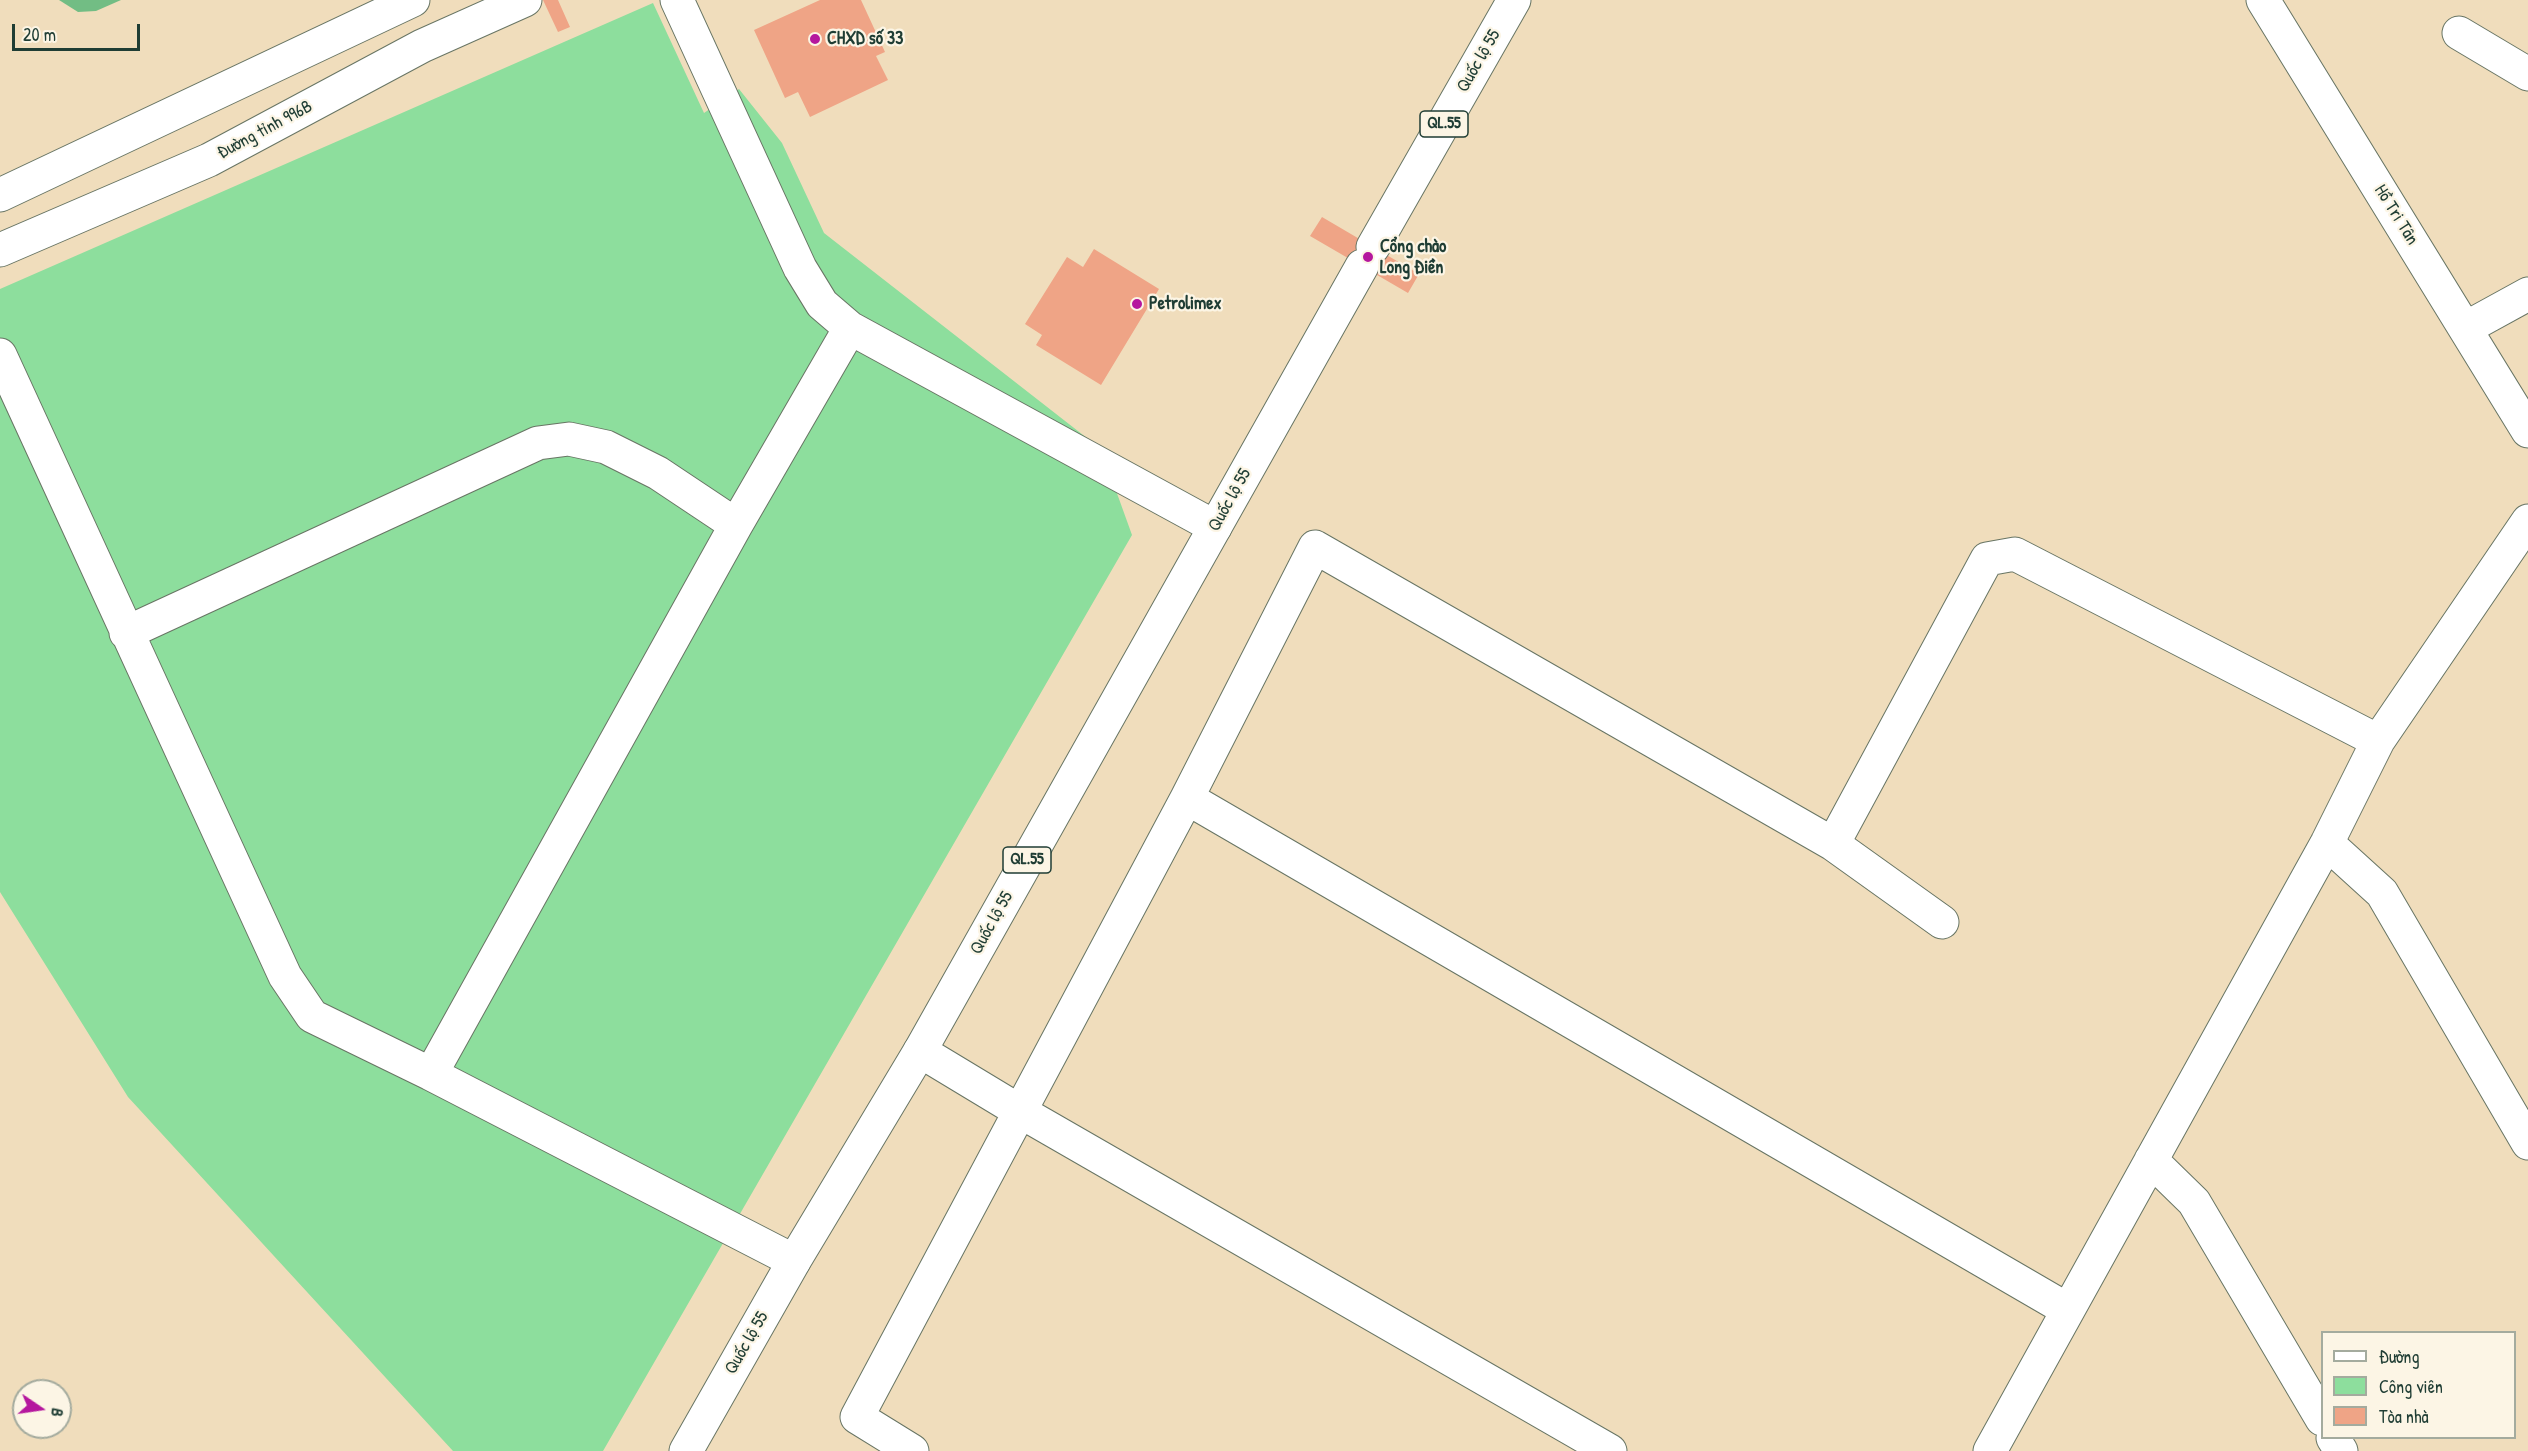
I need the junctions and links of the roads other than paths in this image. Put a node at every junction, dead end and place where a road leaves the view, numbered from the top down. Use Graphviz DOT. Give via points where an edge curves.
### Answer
graph roads {
  1 [pos="413,0"];
  2 [pos="525,0"];
  3 [pos="677,0"];
  4 [pos="1514,0"];
  5 [pos="2263,0"];
  6 [pos="2459,33"];
  7 [pos="2528,74"];
  8 [pos="0,195"];
  9 [pos="0,250"];
  10 [pos="2528,294"];
  11 [pos="850,328"];
  12 [pos="2466,328"];
  13 [pos="0,356"];
  14 [pos="2528,431"];
  15 [pos="2528,521"];
  16 [pos="736,525"];
  17 [pos="1215,527"];
  18 [pos="126,633"];
  19 [pos="2378,741"];
  20 [pos="1187,798"];
  21 [pos="2327,843"];
  22 [pos="1833,844"];
  23 [pos="1942,922"];
  24 [pos="920,1051"];
  25 [pos="431,1074"];
  26 [pos="1021,1112"];
  27 [pos="2528,1143"];
  28 [pos="2151,1160"];
  29 [pos="794,1261"];
  30 [pos="2067,1310"];
  31 [pos="2321,1417"];
  32 [pos="686,1451"];
  33 [pos="912,1451"];
  34 [pos="1610,1451"];
  35 [pos="1990,1451"];
  1 -- 8 [label="main road"];
  2 -- 9 [label="main road, Đường tỉnh 996B" via="422,46 209,160"];
  3 -- 11 [label="main road" via="800,268 822,303"];
  4 -- 17 [label="main road, Quốc lộ 55 / QL.55"];
  5 -- 12 [label="main road, Hồ Tri Tân"];
  6 -- 7 [label="main road"];
  10 -- 12 [label="main road"];
  11 -- 16 [label="main road"];
  11 -- 17 [label="main road"];
  12 -- 14 [label="main road, Hồ Tri Tân"];
  13 -- 18 [label="main road"];
  15 -- 19 [label="main road"];
  16 -- 18 [label="main road" via="658,473 606,447 569,439 538,443"];
  16 -- 25 [label="main road"];
  17 -- 24 [label="main road, Quốc lộ 55 / QL.55"];
  18 -- 25 [label="main road" via="285,976 298,996 312,1016"];
  19 -- 21 [label="main road"];
  19 -- 22 [label="main road" via="2015,554 1987,559"];
  20 -- 22 [label="main road" via="1315,547"];
  20 -- 26 [label="main road"];
  20 -- 30 [label="main road"];
  21 -- 27 [label="main road" via="2382,893"];
  21 -- 28 [label="main road"];
  22 -- 23 [label="main road"];
  24 -- 26 [label="main road"];
  24 -- 29 [label="main road, Quốc lộ 55 / QL.55"];
  25 -- 29 [label="main road"];
  26 -- 33 [label="main road" via="857,1417"];
  26 -- 34 [label="main road"];
  28 -- 30 [label="main road"];
  28 -- 31 [label="main road" via="2194,1202"];
  29 -- 32 [label="main road, Quốc lộ 55 / QL.55"];
  30 -- 35 [label="main road"];
}
